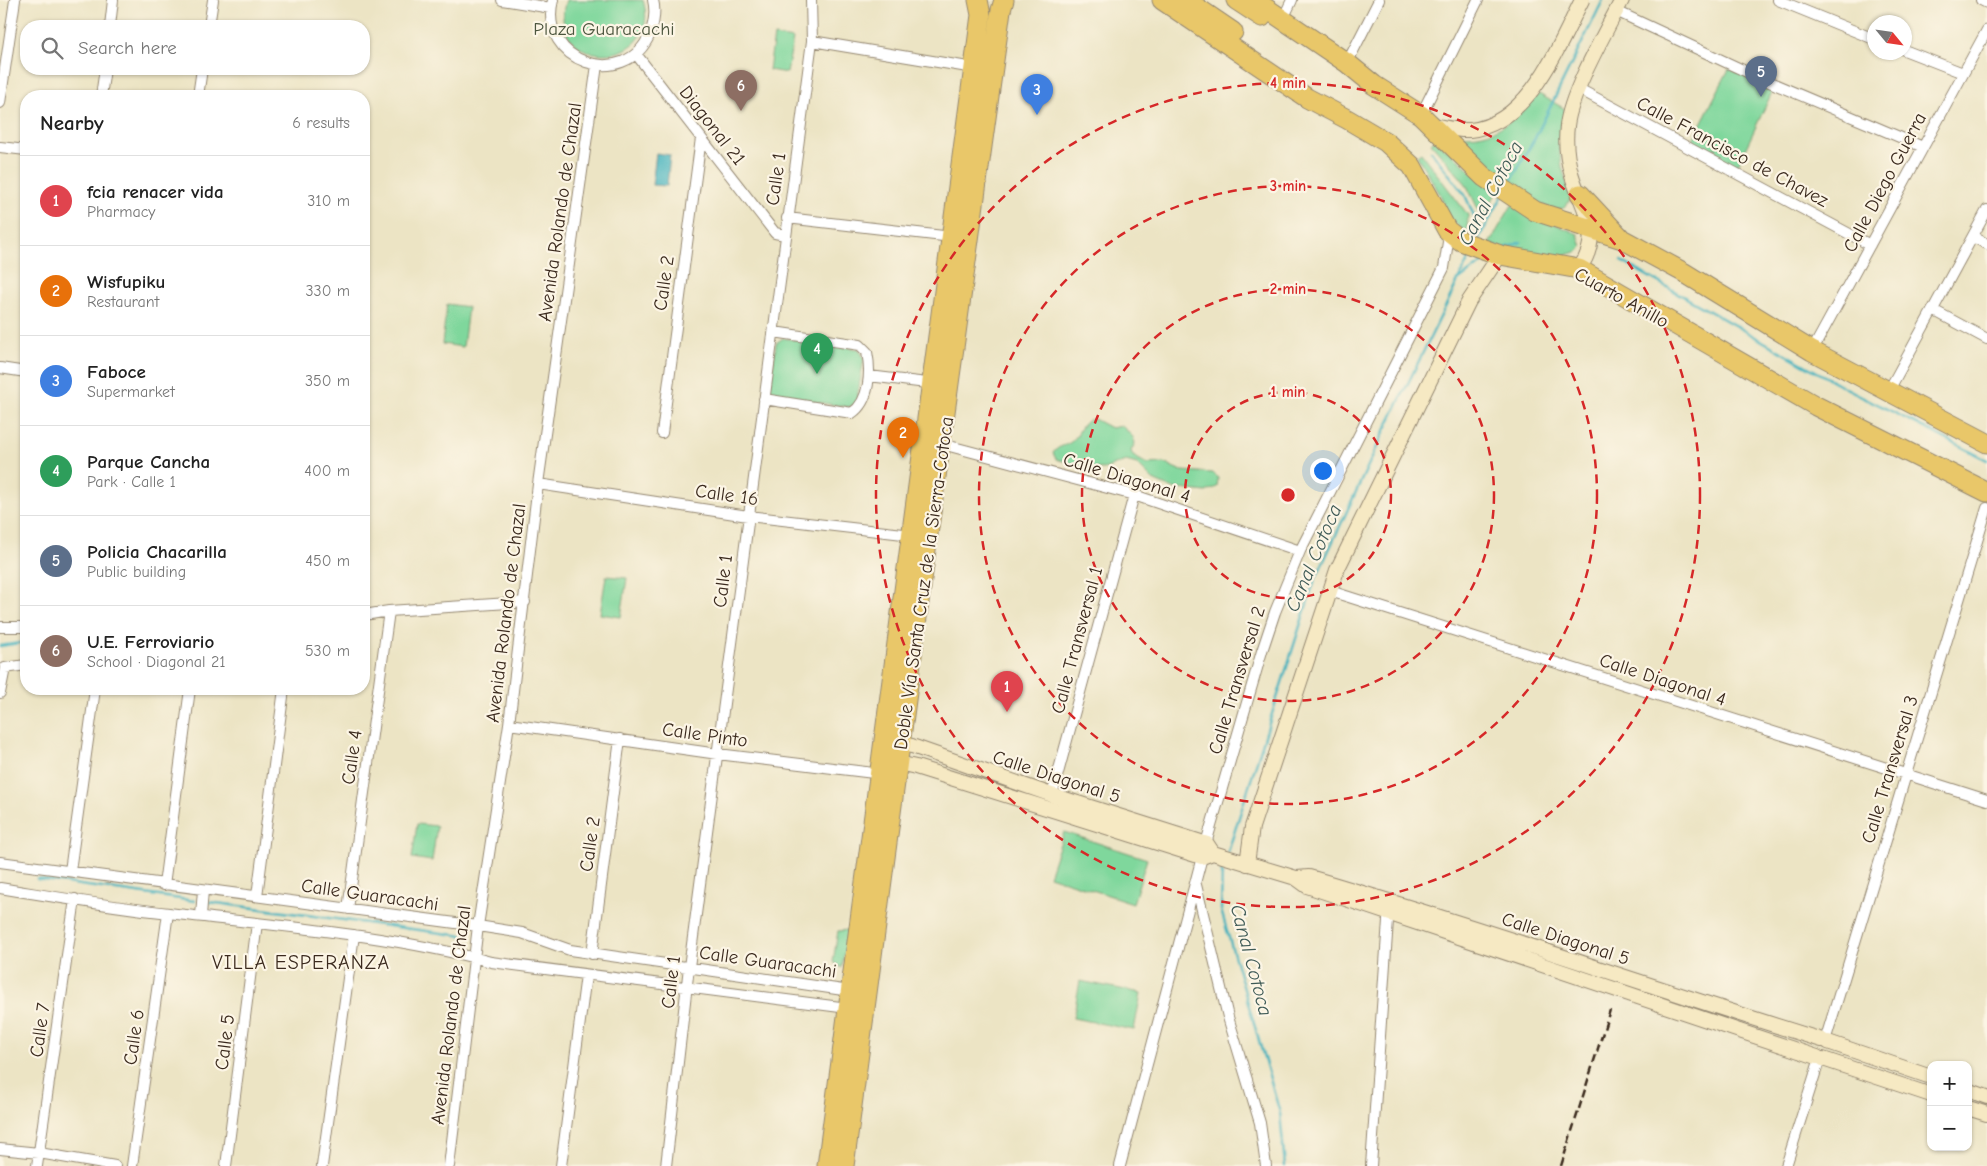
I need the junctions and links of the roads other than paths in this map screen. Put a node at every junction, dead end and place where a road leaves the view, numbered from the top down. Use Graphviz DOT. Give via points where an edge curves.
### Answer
graph roads {
  1 [pos="15,0"];
  2 [pos="113,0"];
  3 [pos="212,0"];
  4 [pos="502,0"];
  5 [pos="652,0"];
  6 [pos="811,0"];
  7 [pos="1162,0"];
  8 [pos="1186,0"];
  9 [pos="1236,0"];
  10 [pos="1254,0"];
  11 [pos="1292,0"];
  12 [pos="1378,0"];
  13 [pos="1478,0"];
  14 [pos="1582,0"];
  15 [pos="1778,0"];
  16 [pos="1981,0"];
  17 [pos="1002,3"];
  18 [pos="1987,3"];
  19 [pos="552,4"];
  20 [pos="981,5"];
  21 [pos="1619,5"];
  22 [pos="1283,19"];
  23 [pos="111,20"];
  24 [pos="210,20"];
  25 [pos="1987,30"];
  26 [pos="1867,36"];
  27 [pos="812,41"];
  28 [pos="1912,53"];
  29 [pos="636,54"];
  30 [pos="1346,63"];
  31 [pos="597,65"];
  32 [pos="974,68"];
  33 [pos="1963,73"];
  34 [pos="104,75"];
  35 [pos="201,75"];
  36 [pos="1374,85"];
  37 [pos="1579,89"];
  38 [pos="102,90"];
  39 [pos="199,90"];
  40 [pos="0,103"];
  41 [pos="1347,118"];
  42 [pos="1427,120"];
  43 [pos="701,138"];
  44 [pos="0,147"];
  45 [pos="1923,147"];
  46 [pos="20,149"];
  47 [pos="1580,194"];
  48 [pos="1987,210"];
  49 [pos="787,218"];
  50 [pos="1592,231"];
  51 [pos="785,235"];
  52 [pos="1454,235"];
  53 [pos="952,237"];
  54 [pos="1972,237"];
  55 [pos="1622,239"];
  56 [pos="1987,244"];
  57 [pos="1870,245"];
  58 [pos="1492,253"];
  59 [pos="1579,269"];
  60 [pos="1933,310"];
  61 [pos="774,332"];
  62 [pos="1987,338"];
  63 [pos="1812,351"];
  64 [pos="0,368"];
  65 [pos="20,371"];
  66 [pos="869,376"];
  67 [pos="941,385"];
  68 [pos="1888,392"];
  69 [pos="764,399"];
  70 [pos="662,433"];
  71 [pos="1987,443"];
  72 [pos="942,444"];
  73 [pos="538,484"];
  74 [pos="1987,492"];
  75 [pos="1134,495"];
  76 [pos="1987,508"];
  77 [pos="748,516"];
  78 [pos="912,535"];
  79 [pos="1300,551"];
  80 [pos="1330,591"];
  81 [pos="525,602"];
  82 [pos="389,611"];
  83 [pos="370,614"];
  84 [pos="0,627"];
  85 [pos="20,627"];
  86 [pos="20,666"];
  87 [pos="0,693"];
  88 [pos="94,695"];
  89 [pos="189,695"];
  90 [pos="283,695"];
  91 [pos="509,724"];
  92 [pos="620,739"];
  93 [pos="893,743"];
  94 [pos="718,754"];
  95 [pos="889,768"];
  96 [pos="1905,775"];
  97 [pos="1052,795"];
  98 [pos="1987,800"];
  99 [pos="1209,852"];
  100 [pos="0,862"];
  101 [pos="1241,862"];
  102 [pos="70,871"];
  103 [pos="1196,884"];
  104 [pos="164,885"];
  105 [pos="0,888"];
  106 [pos="203,890"];
  107 [pos="257,896"];
  108 [pos="75,899"];
  109 [pos="1389,907"];
  110 [pos="348,908"];
  111 [pos="168,913"];
  112 [pos="201,916"];
  113 [pos="257,923"];
  114 [pos="478,926"];
  115 [pos="354,935"];
  116 [pos="592,954"];
  117 [pos="1536,955"];
  118 [pos="474,958"];
  119 [pos="689,967"];
  120 [pos="586,975"];
  121 [pos="687,987"];
  122 [pos="849,1000"];
  123 [pos="1825,1041"];
  124 [pos="1820,1058"];
  125 [pos="1927,1076"];
  126 [pos="1972,1091"];
  127 [pos="1927,1094"];
  128 [pos="1987,1096"];
  129 [pos="1972,1109"];
  130 [pos="1987,1114"];
  131 [pos="0,1149"];
  132 [pos="39,1153"];
  133 [pos="37,1166"];
  134 [pos="114,1166"];
  135 [pos="132,1166"];
  136 [pos="226,1166"];
  137 [pos="322,1166"];
  138 [pos="449,1166"];
  139 [pos="561,1166"];
  140 [pos="666,1166"];
  141 [pos="827,1166"];
  142 [pos="844,1166"];
  143 [pos="1120,1166"];
  144 [pos="1266,1166"];
  145 [pos="1371,1166"];
  146 [pos="1786,1166"];
  1 -- 40 [label="street"];
  2 -- 23 [label="street"];
  3 -- 24 [label="street"];
  4 -- 19 [label="street"];
  5 -- 29 [label="street" via="654,24 647,41"];
  6 -- 27 [label="street, Calle 1"];
  7 -- 41 [label="highway" via="1307,98"];
  8 -- 41 [label="highway" via="1313,88"];
  9 -- 36 [label="highway" via="1325,60"];
  10 -- 22 [label="highway"];
  11 -- 22 [label="street"];
  12 -- 30 [label="street"];
  13 -- 42 [label="street"];
  14 -- 42 [label="street" via="1546,69 1524,101 1510,113 1471,130"];
  15 -- 26 [label="street"];
  16 -- 18 [label="street"];
  17 -- 67 [label="highway, Doble Vía Santa Cruz de la Sierra-Cotoca"];
  19 -- 31 [label="street" via="555,35 562,46 578,59"];
  20 -- 32 [label="highway, Doble Vía Santa Cruz de la Sierra-Cotoca"];
  21 -- 37 [label="street"];
  21 -- 45 [label="street" via="1760,78"];
  22 -- 30 [label="highway"];
  25 -- 33 [label="street, Calle Diego Guerra"];
  27 -- 32 [label="street"];
  27 -- 49 [label="street, Calle 1"];
  28 -- 33 [label="street"];
  29 -- 31 [label="street" via="611,65"];
  29 -- 43 [label="street, Diagonal 21"];
  30 -- 36 [label="highway"];
  31 -- 73 [label="street, Avenida Rolando de Chazal"];
  32 -- 53 [label="highway, Doble Vía Santa Cruz de la Sierra-Cotoca"];
  33 -- 45 [label="street, Calle Diego Guerra"];
  34 -- 38 [label="street"];
  35 -- 39 [label="street"];
  36 -- 42 [label="highway"];
  37 -- 47 [label="street" via="1571,106 1566,141 1572,176"];
  37 -- 57 [label="street, Calle Francisco de Chavez"];
  41 -- 52 [label="highway" via="1386,142 1412,166"];
  42 -- 50 [label="highway" via="1466,162 1516,199 1535,211"];
  43 -- 51 [label="street, Diagonal 21" via="775,233"];
  43 -- 70 [label="street, Calle 2"];
  44 -- 46 [label="street"];
  45 -- 57 [label="street, Calle Diego Guerra"];
  47 -- 50 [label="street"];
  47 -- 55 [label="highway"];
  48 -- 54 [label="street"];
  49 -- 51 [label="street, Calle 1"];
  49 -- 53 [label="street"];
  50 -- 55 [label="highway"];
  50 -- 59 [label="street" via="1592,245"];
  51 -- 61 [label="street, Calle 1"];
  52 -- 58 [label="highway, Cuarto Anillo"];
  52 -- 79 [label="street, Calle Transversal 2" via="1448,242 1444,268"];
  53 -- 67 [label="highway, Doble Vía Santa Cruz de la Sierra-Cotoca"];
  54 -- 56 [label="street"];
  54 -- 60 [label="street"];
  55 -- 63 [label="highway" via="1683,272"];
  57 -- 63 [label="street, Calle Diego Guerra"];
  58 -- 59 [label="highway, Cuarto Anillo"];
  58 -- 80 [label="street" via="1337,570"];
  59 -- 74 [label="highway, Cuarto Anillo" via="1816,406"];
  60 -- 62 [label="street"];
  60 -- 68 [label="street"];
  61 -- 66 [label="street" via="860,345 867,352"];
  61 -- 69 [label="street, Calle 1"];
  63 -- 68 [label="highway"];
  64 -- 65 [label="street"];
  66 -- 67 [label="street"];
  66 -- 69 [label="street" via="858,409 852,413"];
  67 -- 72 [label="highway, Doble Vía Santa Cruz de la Sierra-Cotoca"];
  67 -- 78 [label="highway, Doble Vía Santa Cruz de la Sierra-Cotoca"];
  68 -- 71 [label="highway"];
  69 -- 77 [label="street, Calle 1"];
  72 -- 75 [label="street, Calle Diagonal 4"];
  72 -- 93 [label="highway, Doble Vía Santa Cruz de la Sierra-Cotoca"];
  73 -- 77 [label="street, Calle 16"];
  73 -- 81 [label="street, Avenida Rolando de Chazal"];
  75 -- 79 [label="street, Calle Diagonal 4"];
  75 -- 97 [label="street, Calle Transversal 1"];
  76 -- 96 [label="street, Calle Transversal 3"];
  77 -- 78 [label="street, Calle 16"];
  77 -- 94 [label="street, Calle 1"];
  78 -- 93 [label="highway, Doble Vía Santa Cruz de la Sierra-Cotoca"];
  79 -- 99 [label="street, Calle Transversal 2" via="1262,651"];
  80 -- 96 [label="street, Calle Diagonal 4"];
  80 -- 101 [label="street"];
  81 -- 82 [label="street"];
  81 -- 91 [label="street, Avenida Rolando de Chazal"];
  82 -- 83 [label="street"];
  82 -- 110 [label="street, Calle 4"];
  84 -- 85 [label="street"];
  86 -- 87 [label="street" via="5,668"];
  88 -- 102 [label="street"];
  89 -- 104 [label="street"];
  90 -- 107 [label="street"];
  91 -- 92 [label="street, Calle Pinto"];
  91 -- 114 [label="street, Avenida Rolando de Chazal"];
  92 -- 94 [label="street, Calle Pinto"];
  92 -- 116 [label="street, Calle 2"];
  93 -- 95 [label="highway, Doble Vía Santa Cruz de la Sierra-Cotoca"];
  93 -- 97 [label="street, Calle Diagonal 5"];
  94 -- 95 [label="street, Calle Pinto"];
  94 -- 119 [label="street, Calle 1"];
  95 -- 99 [label="street, Calle Diagonal 5"];
  95 -- 122 [label="highway, Doble Vía Santa Cruz de la Sierra-Cotoca"];
  95 -- 142 [label="highway, Doble Vía Santa Cruz de la Sierra-Cotoca"];
  96 -- 98 [label="street, Calle Diagonal 4"];
  96 -- 123 [label="street, Calle Transversal 3"];
  97 -- 99 [label="street, Calle Diagonal 5"];
  99 -- 101 [label="street, Calle Diagonal 5"];
  99 -- 103 [label="street, Calle Transversal 2"];
  100 -- 102 [label="street, Calle Guaracachi"];
  101 -- 109 [label="street, Calle Diagonal 5" via="1296,878 1307,886"];
  102 -- 104 [label="street, Calle Guaracachi"];
  103 -- 143 [label="street, Calle Transversal 2"];
  103 -- 144 [label="street" via="1222,998 1260,1123"];
  104 -- 106 [label="street, Calle Guaracachi"];
  105 -- 108 [label="street, Calle Guaracachi"];
  106 -- 107 [label="street, Calle Guaracachi"];
  106 -- 112 [label="street"];
  107 -- 110 [label="street, Calle Guaracachi"];
  108 -- 111 [label="street, Calle Guaracachi"];
  108 -- 132 [label="street, Calle 7"];
  109 -- 117 [label="street, Calle Diagonal 5"];
  109 -- 145 [label="street"];
  110 -- 114 [label="street, Calle Guaracachi"];
  111 -- 112 [label="street, Calle Guaracachi"];
  111 -- 135 [label="street, Calle 6"];
  112 -- 113 [label="street, Calle Guaracachi"];
  113 -- 115 [label="street, Calle Guaracachi"];
  113 -- 136 [label="street, Calle 5"];
  114 -- 116 [label="street, Calle Guaracachi" via="522,933"];
  114 -- 118 [label="street, Avenida Rolando de Chazal"];
  115 -- 118 [label="street, Calle Guaracachi" via="457,952"];
  115 -- 137 [label="street"];
  116 -- 119 [label="street, Calle Guaracachi"];
  117 -- 123 [label="street, Calle Diagonal 5"];
  117 -- 124 [label="street, Calle Diagonal 5"];
  118 -- 120 [label="street, Calle Guaracachi"];
  118 -- 138 [label="street, Avenida Rolando de Chazal"];
  119 -- 121 [label="street, Calle 1"];
  119 -- 122 [label="street, Calle Guaracachi"];
  120 -- 121 [label="street, Calle Guaracachi"];
  120 -- 139 [label="street"];
  121 -- 122 [label="street, Calle Guaracachi"];
  121 -- 140 [label="street, Calle 1"];
  122 -- 141 [label="highway, Doble Vía Santa Cruz de la Sierra-Cotoca"];
  123 -- 124 [label="street" via="1831,1048 1830,1054"];
  123 -- 125 [label="street, Calle Diagonal 5"];
  124 -- 127 [label="street, Calle Diagonal 5"];
  124 -- 146 [label="street"];
  126 -- 128 [label="street"];
  129 -- 130 [label="street"];
  131 -- 132 [label="street"];
  132 -- 133 [label="street, Calle 7"];
  132 -- 134 [label="street"];
}
